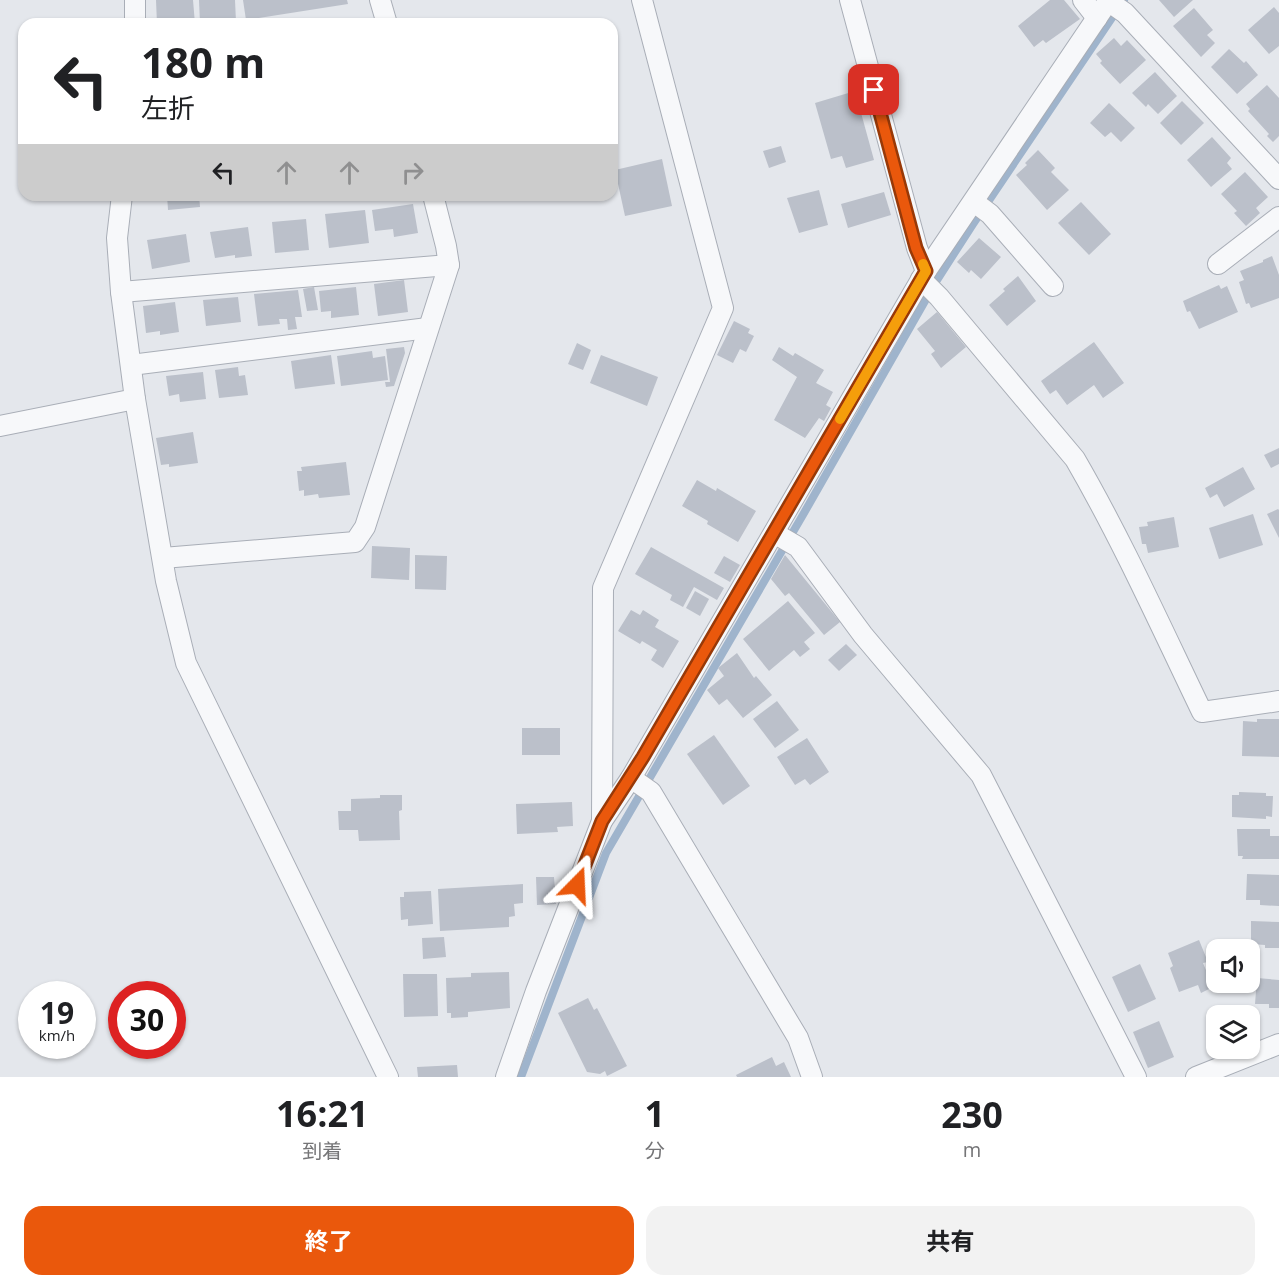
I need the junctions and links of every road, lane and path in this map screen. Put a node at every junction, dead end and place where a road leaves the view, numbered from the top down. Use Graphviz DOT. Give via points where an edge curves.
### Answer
graph roads {
  1 [pos="135,0"];
  2 [pos="380,0"];
  3 [pos="642,0"];
  4 [pos="850,0"];
  5 [pos="1083,0"];
  6 [pos="1104,6"];
  7 [pos="135,18"];
  8 [pos="385,18"];
  9 [pos="1279,179"];
  10 [pos="121,201"];
  11 [pos="435,201"];
  12 [pos="974,202"];
  13 [pos="1279,217"];
  14 [pos="1218,264"];
  15 [pos="449,265"];
  16 [pos="923,275"];
  17 [pos="1053,286"];
  18 [pos="121,292"];
  19 [pos="428,328"];
  20 [pos="131,365"];
  21 [pos="135,399"];
  22 [pos="0,426"];
  23 [pos="774,533"];
  24 [pos="163,558"];
  25 [pos="1279,701"];
  26 [pos="631,778"];
  27 [pos="602,821"];
  28 [pos="1279,1044"];
  29 [pos="388,1077"];
  30 [pos="506,1077"];
  31 [pos="812,1077"];
  32 [pos="1136,1077"];
  33 [pos="1196,1077"];
  1 -- 7 [label="street"];
  2 -- 8 [label="street"];
  3 -- 27 [label="street" via="723,308 603,588"];
  4 -- 16 [label="street"];
  5 -- 6 [label="street"];
  6 -- 9 [label="street" via="1125,13"];
  6 -- 12 [label="street"];
  10 -- 18 [label="street" via="117,238"];
  11 -- 15 [label="street"];
  12 -- 16 [label="street"];
  12 -- 17 [label="street" via="990,214"];
  13 -- 14 [label="street"];
  15 -- 18 [label="street"];
  15 -- 19 [label="street"];
  16 -- 23 [label="street"];
  16 -- 25 [label="street" via="1075,459 1202,712"];
  18 -- 20 [label="street"];
  19 -- 20 [label="street"];
  19 -- 24 [label="street" via="366,526 355,542"];
  20 -- 21 [label="street"];
  21 -- 22 [label="street"];
  21 -- 24 [label="street"];
  23 -- 26 [label="street"];
  23 -- 32 [label="street" via="798,547 863,635 981,775"];
  24 -- 29 [label="street" via="186,663"];
  26 -- 27 [label="street"];
  26 -- 31 [label="street" via="651,792 798,1038"];
  27 -- 30 [label="street"];
  28 -- 33 [label="street"];
}
